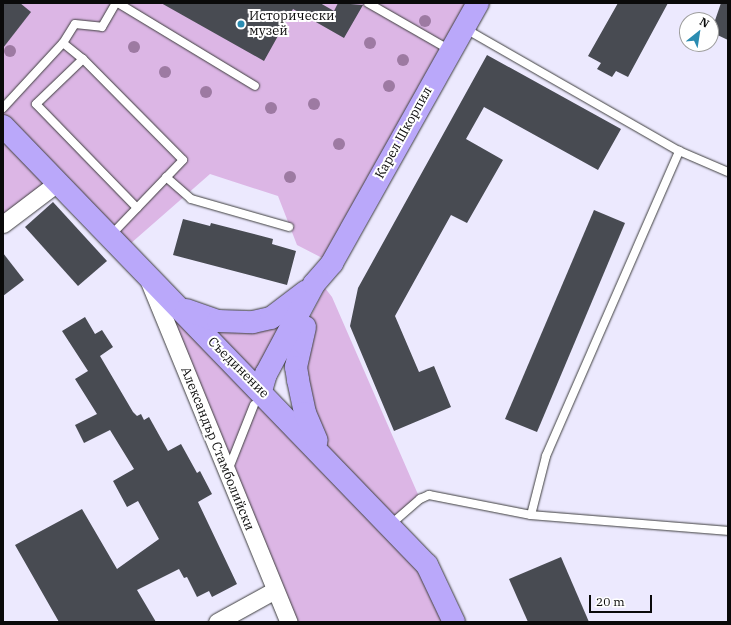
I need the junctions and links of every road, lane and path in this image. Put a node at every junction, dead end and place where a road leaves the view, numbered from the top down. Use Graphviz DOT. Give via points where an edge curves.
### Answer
graph roads {
  1 [pos="117,3"];
  2 [pos="368,3"];
  3 [pos="478,3"];
  4 [pos="464,28"];
  5 [pos="63,43"];
  6 [pos="450,50"];
  7 [pos="83,59"];
  8 [pos="255,86"];
  9 [pos="3,108"];
  10 [pos="3,126"];
  11 [pos="679,151"];
  12 [pos="728,172"];
  13 [pos="166,177"];
  14 [pos="57,183"];
  15 [pos="137,208"];
  16 [pos="3,224"];
  17 [pos="289,227"];
  18 [pos="109,238"];
  19 [pos="332,263"];
  20 [pos="146,275"];
  21 [pos="314,284"];
  22 [pos="176,304"];
  23 [pos="305,327"];
  24 [pos="257,398"];
  25 [pos="324,455"];
  26 [pos="227,474"];
  27 [pos="531,515"];
  28 [pos="390,525"];
  29 [pos="728,531"];
  30 [pos="275,590"];
  31 [pos="217,622"];
  32 [pos="289,622"];
  33 [pos="454,622"];
  1 -- 5 [label="lane" via="102,27 75,24"];
  1 -- 8 [label="lane"];
  2 -- 6 [label="lane"];
  3 -- 4 [label="street, Карел Шкорпил"];
  4 -- 6 [label="street, Карел Шкорпил"];
  4 -- 11 [label="lane"];
  5 -- 7 [label="lane"];
  5 -- 9 [label="lane"];
  6 -- 19 [label="street, Карел Шкорпил"];
  7 -- 13 [label="lane" via="183,160"];
  7 -- 15 [label="lane" via="36,104"];
  10 -- 14 [label="street, Съединение"];
  11 -- 12 [label="lane"];
  11 -- 27 [label="lane" via="546,456"];
  13 -- 15 [label="lane"];
  13 -- 17 [label="lane" via="191,200"];
  14 -- 16 [label="street"];
  14 -- 18 [label="street, Съединение"];
  15 -- 18 [label="lane"];
  18 -- 20 [label="street, Съединение"];
  19 -- 21 [label="street, Карел Шкорпил"];
  19 -- 23 [label="street, Карел Шкорпил" via="325,288"];
  20 -- 22 [label="street, Съединение"];
  20 -- 26 [label="street, Александър Стамболийски"];
  21 -- 22 [label="street" via="276,314 253,322 203,318"];
  21 -- 24 [label="street, Карел Шкорпил" via="266,374"];
  22 -- 24 [label="street, Съединение"];
  23 -- 24 [label="street, Карел Шкорпил" via="275,377"];
  23 -- 25 [label="street" via="296,367 299,392 305,413"];
  24 -- 25 [label="street, Съединение"];
  24 -- 26 [label="lane" via="232,453"];
  25 -- 28 [label="street, Съединение"];
  26 -- 30 [label="street, Александър Стамболийски"];
  27 -- 28 [label="lane" via="429,495 420,498"];
  27 -- 29 [label="lane"];
  28 -- 33 [label="street, Съединение" via="427,565"];
  30 -- 31 [label="street"];
  30 -- 32 [label="street, Александър Стамболийски"];
}
